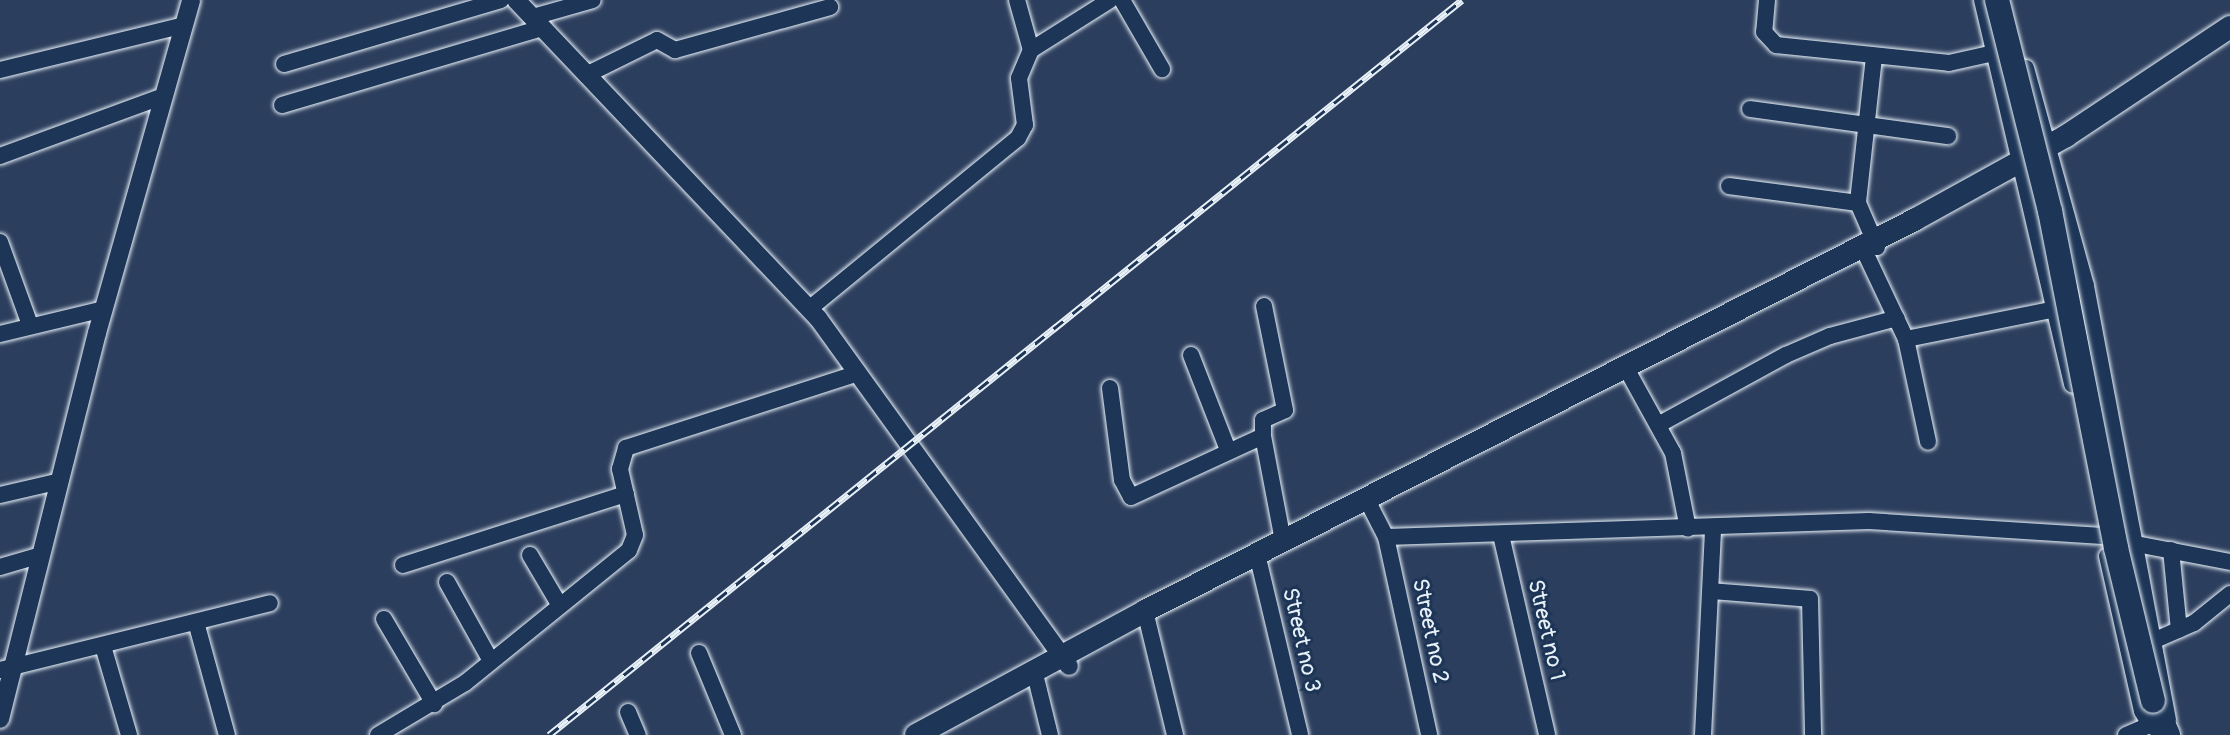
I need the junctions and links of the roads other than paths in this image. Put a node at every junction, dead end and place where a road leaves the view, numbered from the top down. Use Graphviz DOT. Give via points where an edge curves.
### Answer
graph roads {
  1 [pos="191,0"];
  2 [pos="501,0"];
  3 [pos="516,0"];
  4 [pos="593,0"];
  5 [pos="1017,0"];
  6 [pos="1110,0"];
  7 [pos="1122,0"];
  8 [pos="1767,0"];
  9 [pos="1982,0"];
  10 [pos="1997,0"];
  11 [pos="2009,0"];
  12 [pos="830,7"];
  13 [pos="1081,8"];
  14 [pos="538,23"];
  15 [pos="184,25"];
  16 [pos="2230,27"];
  17 [pos="2230,42"];
  18 [pos="1031,50"];
  19 [pos="1994,53"];
  20 [pos="1874,57"];
  21 [pos="284,64"];
  22 [pos="1162,69"];
  23 [pos="0,70"];
  24 [pos="586,75"];
  25 [pos="164,96"];
  26 [pos="282,105"];
  27 [pos="1750,109"];
  28 [pos="1865,127"];
  29 [pos="1948,136"];
  30 [pos="2050,152"];
  31 [pos="0,156"];
  32 [pos="2024,168"];
  33 [pos="1729,186"];
  34 [pos="1858,203"];
  35 [pos="0,242"];
  36 [pos="1870,248"];
  37 [pos="1264,306"];
  38 [pos="104,309"];
  39 [pos="809,309"];
  40 [pos="2056,309"];
  41 [pos="1897,318"];
  42 [pos="30,325"];
  43 [pos="0,334"];
  44 [pos="1906,339"];
  45 [pos="1191,355"];
  46 [pos="858,373"];
  47 [pos="1629,373"];
  48 [pos="1110,388"];
  49 [pos="1658,425"];
  50 [pos="1263,436"];
  51 [pos="1928,442"];
  52 [pos="1228,450"];
  53 [pos="60,481"];
  54 [pos="626,494"];
  55 [pos="0,495"];
  56 [pos="1369,502"];
  57 [pos="1713,528"];
  58 [pos="1688,529"];
  59 [pos="1501,535"];
  60 [pos="2103,536"];
  61 [pos="1386,537"];
  62 [pos="1283,541"];
  63 [pos="2136,544"];
  64 [pos="2171,550"];
  65 [pos="41,555"];
  66 [pos="530,555"];
  67 [pos="1259,560"];
  68 [pos="2230,562"];
  69 [pos="403,565"];
  70 [pos="0,567"];
  71 [pos="447,582"];
  72 [pos="1711,591"];
  73 [pos="2230,594"];
  74 [pos="270,603"];
  75 [pos="559,604"];
  76 [pos="1147,616"];
  77 [pos="384,619"];
  78 [pos="196,622"];
  79 [pos="2179,630"];
  80 [pos="2153,641"];
  81 [pos="103,646"];
  82 [pos="699,653"];
  83 [pos="491,661"];
  84 [pos="1066,662"];
  85 [pos="7,668"];
  86 [pos="1036,676"];
  87 [pos="434,704"];
  88 [pos="628,712"];
  89 [pos="0,719"];
  90 [pos="2161,726"];
  91 [pos="129,735"];
  92 [pos="227,735"];
  93 [pos="378,735"];
  94 [pos="638,735"];
  95 [pos="733,735"];
  96 [pos="916,735"];
  97 [pos="939,735"];
  98 [pos="1050,735"];
  99 [pos="1175,735"];
  100 [pos="1300,735"];
  101 [pos="1429,735"];
  102 [pos="1547,735"];
  103 [pos="1703,735"];
  104 [pos="1813,735"];
  105 [pos="2126,735"];
  1 -- 15 [label="street"];
  2 -- 21 [label="street"];
  3 -- 14 [label="street"];
  4 -- 14 [label="street"];
  5 -- 18 [label="street"];
  6 -- 13 [label="street"];
  7 -- 22 [label="street"];
  8 -- 20 [label="street" via="1764,32 1776,45"];
  9 -- 19 [label="street"];
  10 -- 90 [label="main road, bridge" via="2050,211 2116,548"];
  11 -- 30 [label="street"];
  12 -- 24 [label="street" via="675,50 657,40"];
  13 -- 18 [label="street"];
  14 -- 24 [label="street"];
  14 -- 26 [label="street"];
  15 -- 23 [label="street"];
  15 -- 25 [label="street"];
  16 -- 30 [label="main road"];
  17 -- 30 [label="main road"];
  18 -- 39 [label="street" via="1019,78 1025,125 1018,138"];
  19 -- 20 [label="street" via="1949,63"];
  19 -- 32 [label="street"];
  20 -- 28 [label="street"];
  24 -- 39 [label="street"];
  25 -- 31 [label="street"];
  25 -- 38 [label="street"];
  27 -- 28 [label="street"];
  28 -- 29 [label="street"];
  28 -- 34 [label="street"];
  30 -- 32 [label="main road"];
  30 -- 63 [label="street" via="2086,286"];
  32 -- 36 [label="main road"];
  32 -- 40 [label="street"];
  33 -- 34 [label="street"];
  34 -- 36 [label="street"];
  35 -- 42 [label="street"];
  36 -- 41 [label="street"];
  36 -- 47 [label="main road"];
  37 -- 50 [label="street" via="1285,410 1263,420"];
  38 -- 42 [label="street"];
  38 -- 53 [label="street"];
  39 -- 46 [label="street"];
  40 -- 44 [label="street"];
  40 -- 60 [label="street"];
  41 -- 44 [label="street"];
  41 -- 49 [label="street" via="1830,336 1786,355"];
  42 -- 43 [label="street"];
  44 -- 51 [label="street"];
  45 -- 52 [label="street"];
  46 -- 54 [label="street" via="626,448 620,459"];
  46 -- 84 [label="street"];
  47 -- 49 [label="street"];
  47 -- 56 [label="main road"];
  48 -- 52 [label="street" via="1122,480 1131,497"];
  49 -- 58 [label="street" via="1682,484"];
  50 -- 52 [label="street"];
  50 -- 62 [label="street"];
  53 -- 55 [label="street"];
  53 -- 65 [label="street"];
  54 -- 69 [label="street"];
  54 -- 75 [label="street" via="633,545"];
  56 -- 61 [label="street, Street no 2"];
  56 -- 62 [label="main road"];
  56 -- 67 [label="main road"];
  57 -- 58 [label="street"];
  57 -- 60 [label="street" via="1869,521"];
  57 -- 72 [label="street"];
  58 -- 59 [label="street"];
  59 -- 61 [label="street"];
  59 -- 102 [label="street, Street no 1"];
  60 -- 90 [label="street" via="2124,648"];
  61 -- 101 [label="street, Street no 2"];
  62 -- 67 [label="main road"];
  63 -- 64 [label="street"];
  63 -- 80 [label="street"];
  64 -- 68 [label="street"];
  64 -- 79 [label="street"];
  65 -- 70 [label="street"];
  65 -- 85 [label="street"];
  66 -- 75 [label="street"];
  67 -- 76 [label="main road"];
  67 -- 100 [label="street, Street no 3"];
  71 -- 83 [label="street"];
  72 -- 103 [label="street"];
  72 -- 104 [label="street" via="1810,599"];
  73 -- 79 [label="street"];
  74 -- 78 [label="street"];
  75 -- 83 [label="street"];
  76 -- 84 [label="main road"];
  76 -- 99 [label="street"];
  77 -- 87 [label="street"];
  78 -- 81 [label="street"];
  78 -- 92 [label="street"];
  79 -- 80 [label="street"];
  80 -- 90 [label="street"];
  81 -- 85 [label="street"];
  81 -- 91 [label="street"];
  82 -- 95 [label="street"];
  83 -- 87 [label="street"];
  84 -- 86 [label="main road"];
  85 -- 89 [label="street"];
  86 -- 96 [label="main road"];
  86 -- 97 [label="main road"];
  86 -- 98 [label="street"];
  87 -- 93 [label="street"];
  88 -- 94 [label="street"];
  90 -- 105 [label="street"];
}
